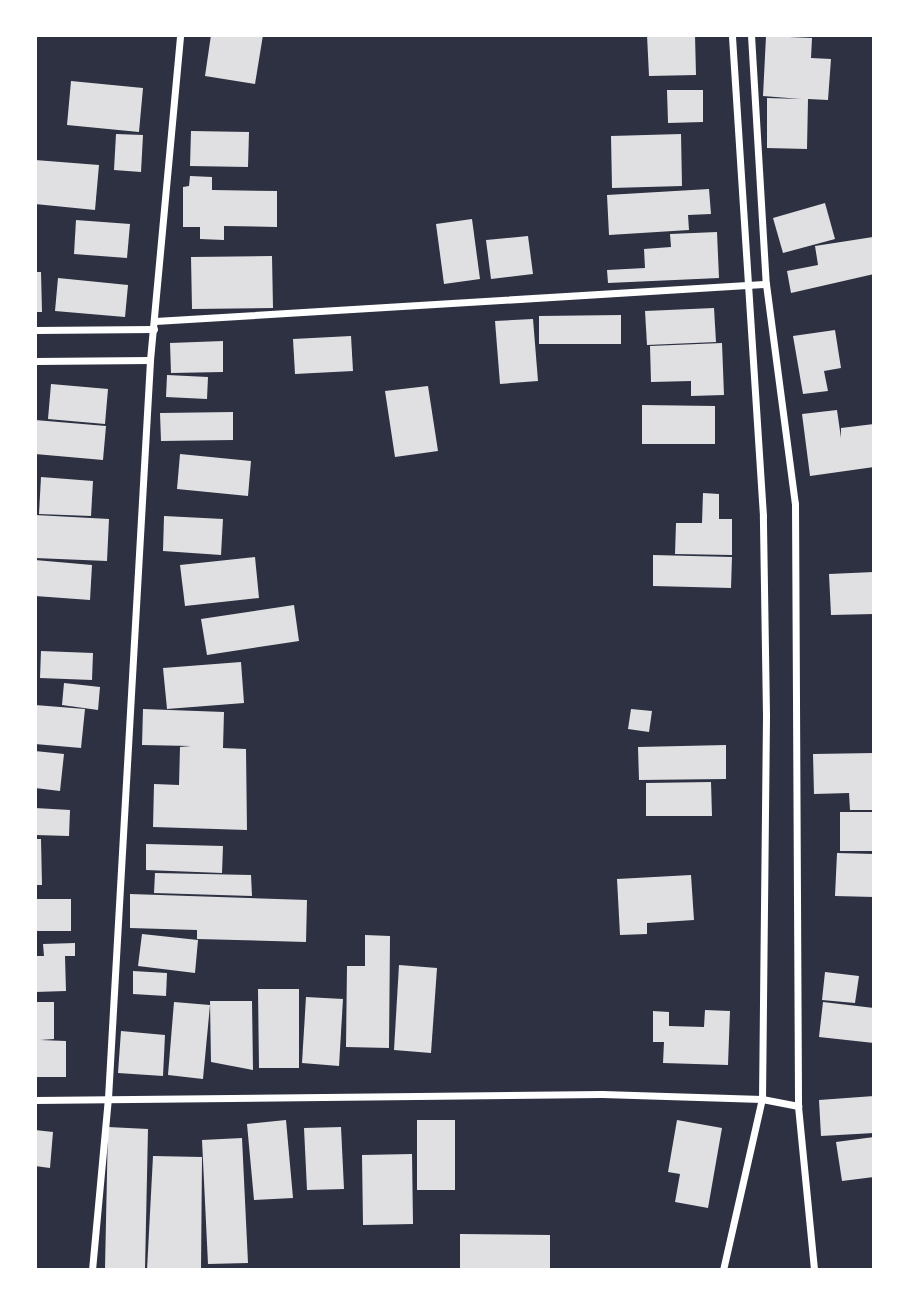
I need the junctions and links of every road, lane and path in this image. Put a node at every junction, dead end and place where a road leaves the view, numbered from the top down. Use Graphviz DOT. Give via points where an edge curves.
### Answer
graph roads {
  1 [pos="180,35"];
  2 [pos="732,35"];
  3 [pos="751,35"];
  4 [pos="766,284"];
  5 [pos="748,286"];
  6 [pos="155,325"];
  7 [pos="35,330"];
  8 [pos="150,360"];
  9 [pos="35,361"];
  10 [pos="108,1098"];
  11 [pos="762,1098"];
  12 [pos="35,1100"];
  13 [pos="798,1106"];
  14 [pos="92,1270"];
  15 [pos="723,1270"];
  16 [pos="814,1270"];
  1 -- 6 [label="street"];
  2 -- 5 [label="street"];
  3 -- 4 [label="street"];
  4 -- 5 [label="street"];
  4 -- 13 [label="street" via="795,504"];
  5 -- 6 [label="street"];
  5 -- 11 [label="street" via="766,688"];
  6 -- 7 [label="street"];
  6 -- 8 [label="street"];
  8 -- 9 [label="street"];
  8 -- 10 [label="street"];
  10 -- 11 [label="street"];
  10 -- 12 [label="street"];
  10 -- 14 [label="street"];
  11 -- 13 [label="street"];
  11 -- 15 [label="street"];
  13 -- 16 [label="street"];
}
